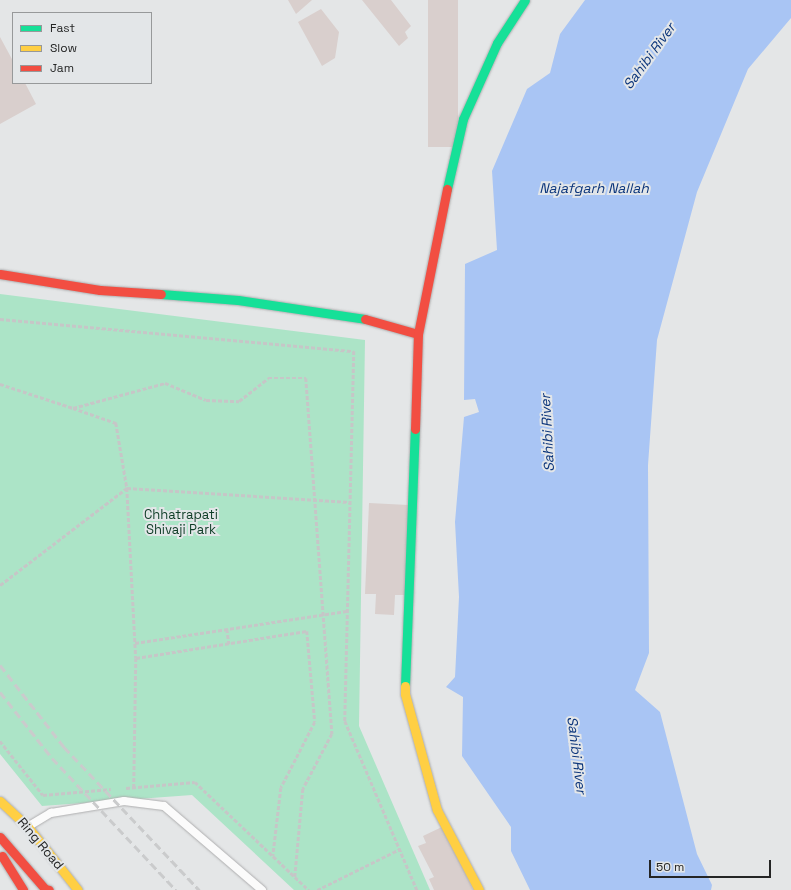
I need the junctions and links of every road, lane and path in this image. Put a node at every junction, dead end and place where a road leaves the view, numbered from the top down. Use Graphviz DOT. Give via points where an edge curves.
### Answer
graph roads {
  1 [pos="525,0"];
  2 [pos="0,274"];
  3 [pos="0,319"];
  4 [pos="418,334"];
  5 [pos="0,384"];
  6 [pos="73,408"];
  7 [pos="127,488"];
  8 [pos="315,500"];
  9 [pos="350,502"];
  10 [pos="0,585"];
  11 [pos="348,611"];
  12 [pos="324,614"];
  13 [pos="227,629"];
  14 [pos="136,643"];
  15 [pos="229,644"];
  16 [pos="136,658"];
  17 [pos="134,787"];
  18 [pos="0,801"];
  19 [pos="28,827"];
  20 [pos="0,837"];
  21 [pos="400,849"];
  22 [pos="0,854"];
  23 [pos="273,856"];
  24 [pos="295,877"];
  25 [pos="23,890"];
  26 [pos="49,890"];
  27 [pos="78,890"];
  28 [pos="262,890"];
  29 [pos="316,890"];
  30 [pos="418,890"];
  31 [pos="480,890"];
  1 -- 4 [label="street" via="497,43 464,119 443,203"];
  2 -- 4 [label="street" via="100,290 238,300 357,317"];
  3 -- 9 [label="path" via="354,351"];
  4 -- 31 [label="street" via="405,694 437,810"];
  5 -- 6 [label="path"];
  6 -- 7 [label="path" via="116,423"];
  6 -- 8 [label="path" via="165,383 206,400 239,401 268,378 306,378"];
  7 -- 8 [label="path"];
  7 -- 10 [label="path"];
  7 -- 14 [label="path"];
  8 -- 9 [label="path"];
  8 -- 12 [label="path"];
  9 -- 11 [label="path"];
  11 -- 12 [label="path"];
  11 -- 21 [label="path" via="345,722"];
  12 -- 13 [label="path"];
  12 -- 24 [label="path" via="332,734 303,789"];
  13 -- 14 [label="path"];
  13 -- 15 [label="path"];
  14 -- 16 [label="path"];
  15 -- 16 [label="path"];
  15 -- 23 [label="path" via="307,631 315,722 281,788"];
  16 -- 17 [label="path"];
  18 -- 19 [label="street, Ring Road"];
  19 -- 27 [label="street, Ring Road"];
  19 -- 28 [label="lane" via="50,813 124,802 164,806"];
  20 -- 26 [label="street" via="45,889"];
  21 -- 29 [label="path"];
  21 -- 30 [label="path"];
  22 -- 25 [label="street"];
}
